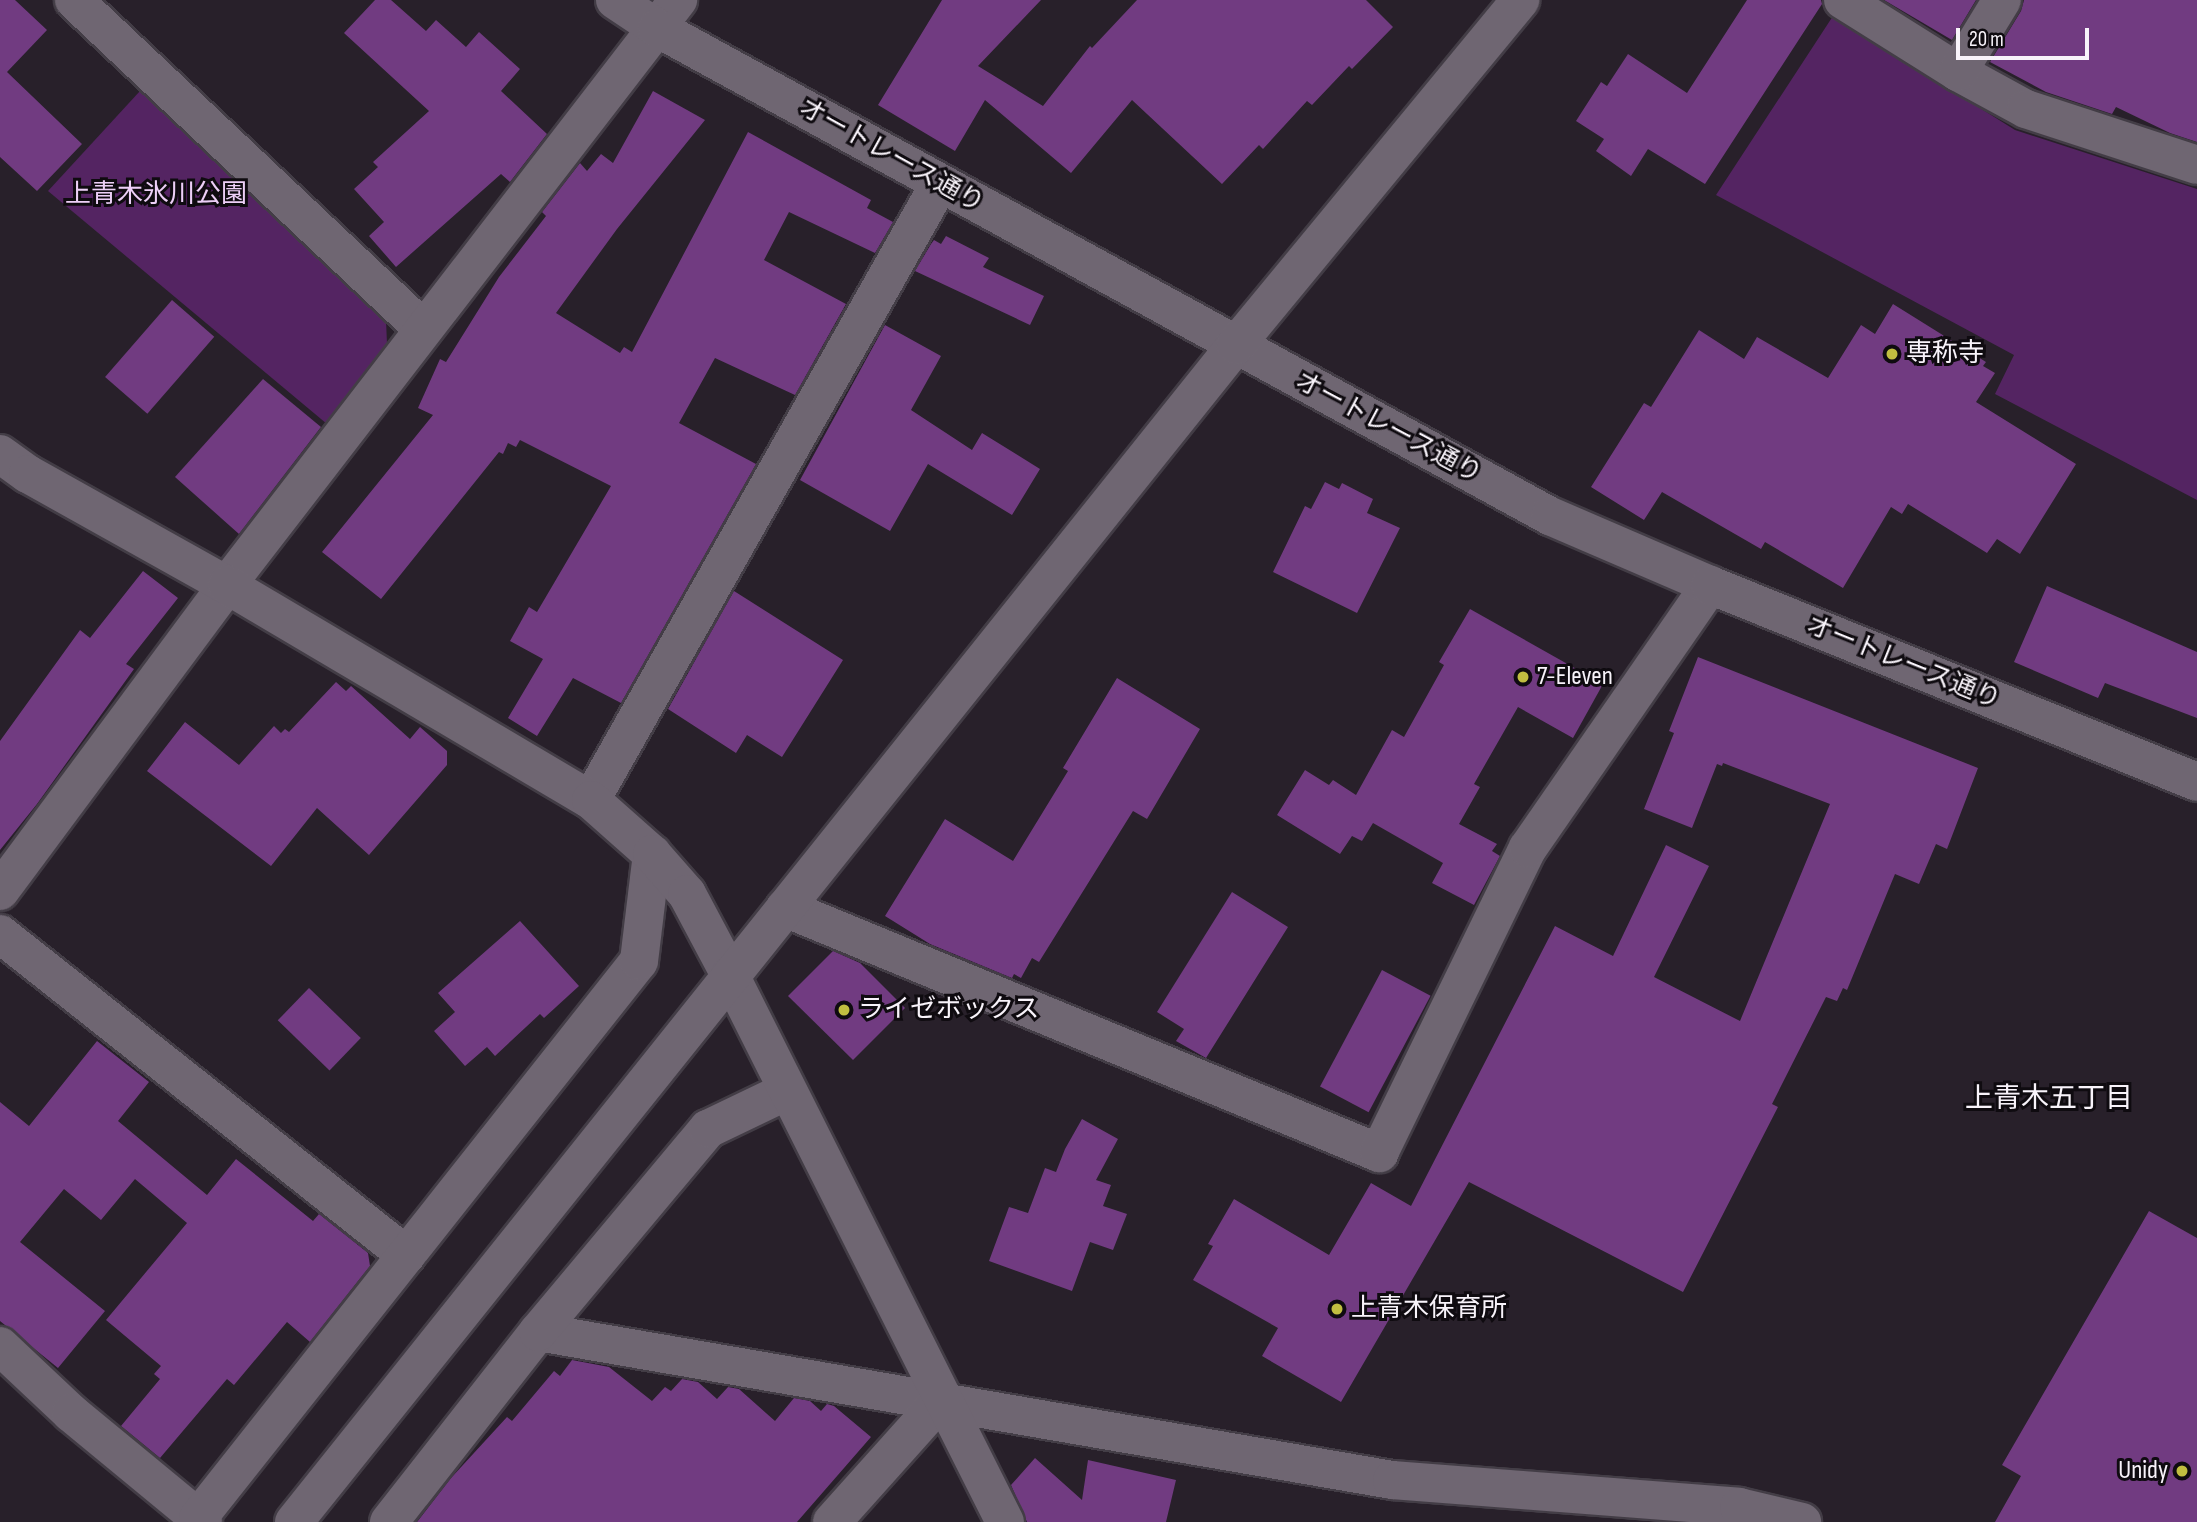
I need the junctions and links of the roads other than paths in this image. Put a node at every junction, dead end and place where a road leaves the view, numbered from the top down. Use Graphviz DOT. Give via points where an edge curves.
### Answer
graph roads {
  1 [pos="74,0"];
  2 [pos="615,0"];
  3 [pos="1520,0"];
  4 [pos="1843,0"];
  5 [pos="2002,0"];
  6 [pos="668,14"];
  7 [pos="1958,72"];
  8 [pos="2197,165"];
  9 [pos="940,183"];
  10 [pos="423,329"];
  11 [pos="1236,345"];
  12 [pos="0,454"];
  13 [pos="227,585"];
  14 [pos="1710,585"];
  15 [pos="2197,782"];
  16 [pos="591,800"];
  17 [pos="653,854"];
  18 [pos="0,891"];
  19 [pos="785,908"];
  20 [pos="0,933"];
  21 [pos="730,975"];
  22 [pos="787,1091"];
  23 [pos="406,1255"];
  24 [pos="538,1332"];
  25 [pos="0,1346"];
  26 [pos="941,1400"];
  27 [pos="1733,1514"];
  28 [pos="201,1520"];
  29 [pos="294,1522"];
  30 [pos="389,1522"];
  31 [pos="832,1522"];
  32 [pos="1005,1522"];
  33 [pos="1802,1522"];
  1 -- 10 [label="street"];
  2 -- 6 [label="street, オートレース通り"];
  3 -- 11 [label="street"];
  4 -- 7 [label="street"];
  5 -- 7 [label="street"];
  6 -- 9 [label="street, オートレース通り"];
  6 -- 10 [label="street"];
  7 -- 8 [label="street" via="2026,109"];
  9 -- 11 [label="street, オートレース通り"];
  9 -- 16 [label="street"];
  10 -- 13 [label="street"];
  11 -- 14 [label="street, オートレース通り" via="1550,516"];
  11 -- 19 [label="street"];
  12 -- 13 [label="street"];
  13 -- 16 [label="street"];
  13 -- 18 [label="street"];
  14 -- 15 [label="street, オートレース通り"];
  14 -- 19 [label="street" via="1528,848 1379,1153"];
  16 -- 17 [label="street"];
  17 -- 21 [label="street" via="687,894"];
  17 -- 23 [label="street" via="639,961"];
  19 -- 21 [label="street"];
  20 -- 23 [label="street"];
  21 -- 22 [label="street"];
  21 -- 29 [label="street"];
  22 -- 24 [label="street" via="708,1129"];
  22 -- 26 [label="street"];
  23 -- 28 [label="street"];
  24 -- 26 [label="street"];
  24 -- 30 [label="street"];
  25 -- 28 [label="street" via="71,1413"];
  26 -- 27 [label="street" via="1392,1480"];
  26 -- 31 [label="street"];
  26 -- 32 [label="street"];
  27 -- 33 [label="street"];
}
